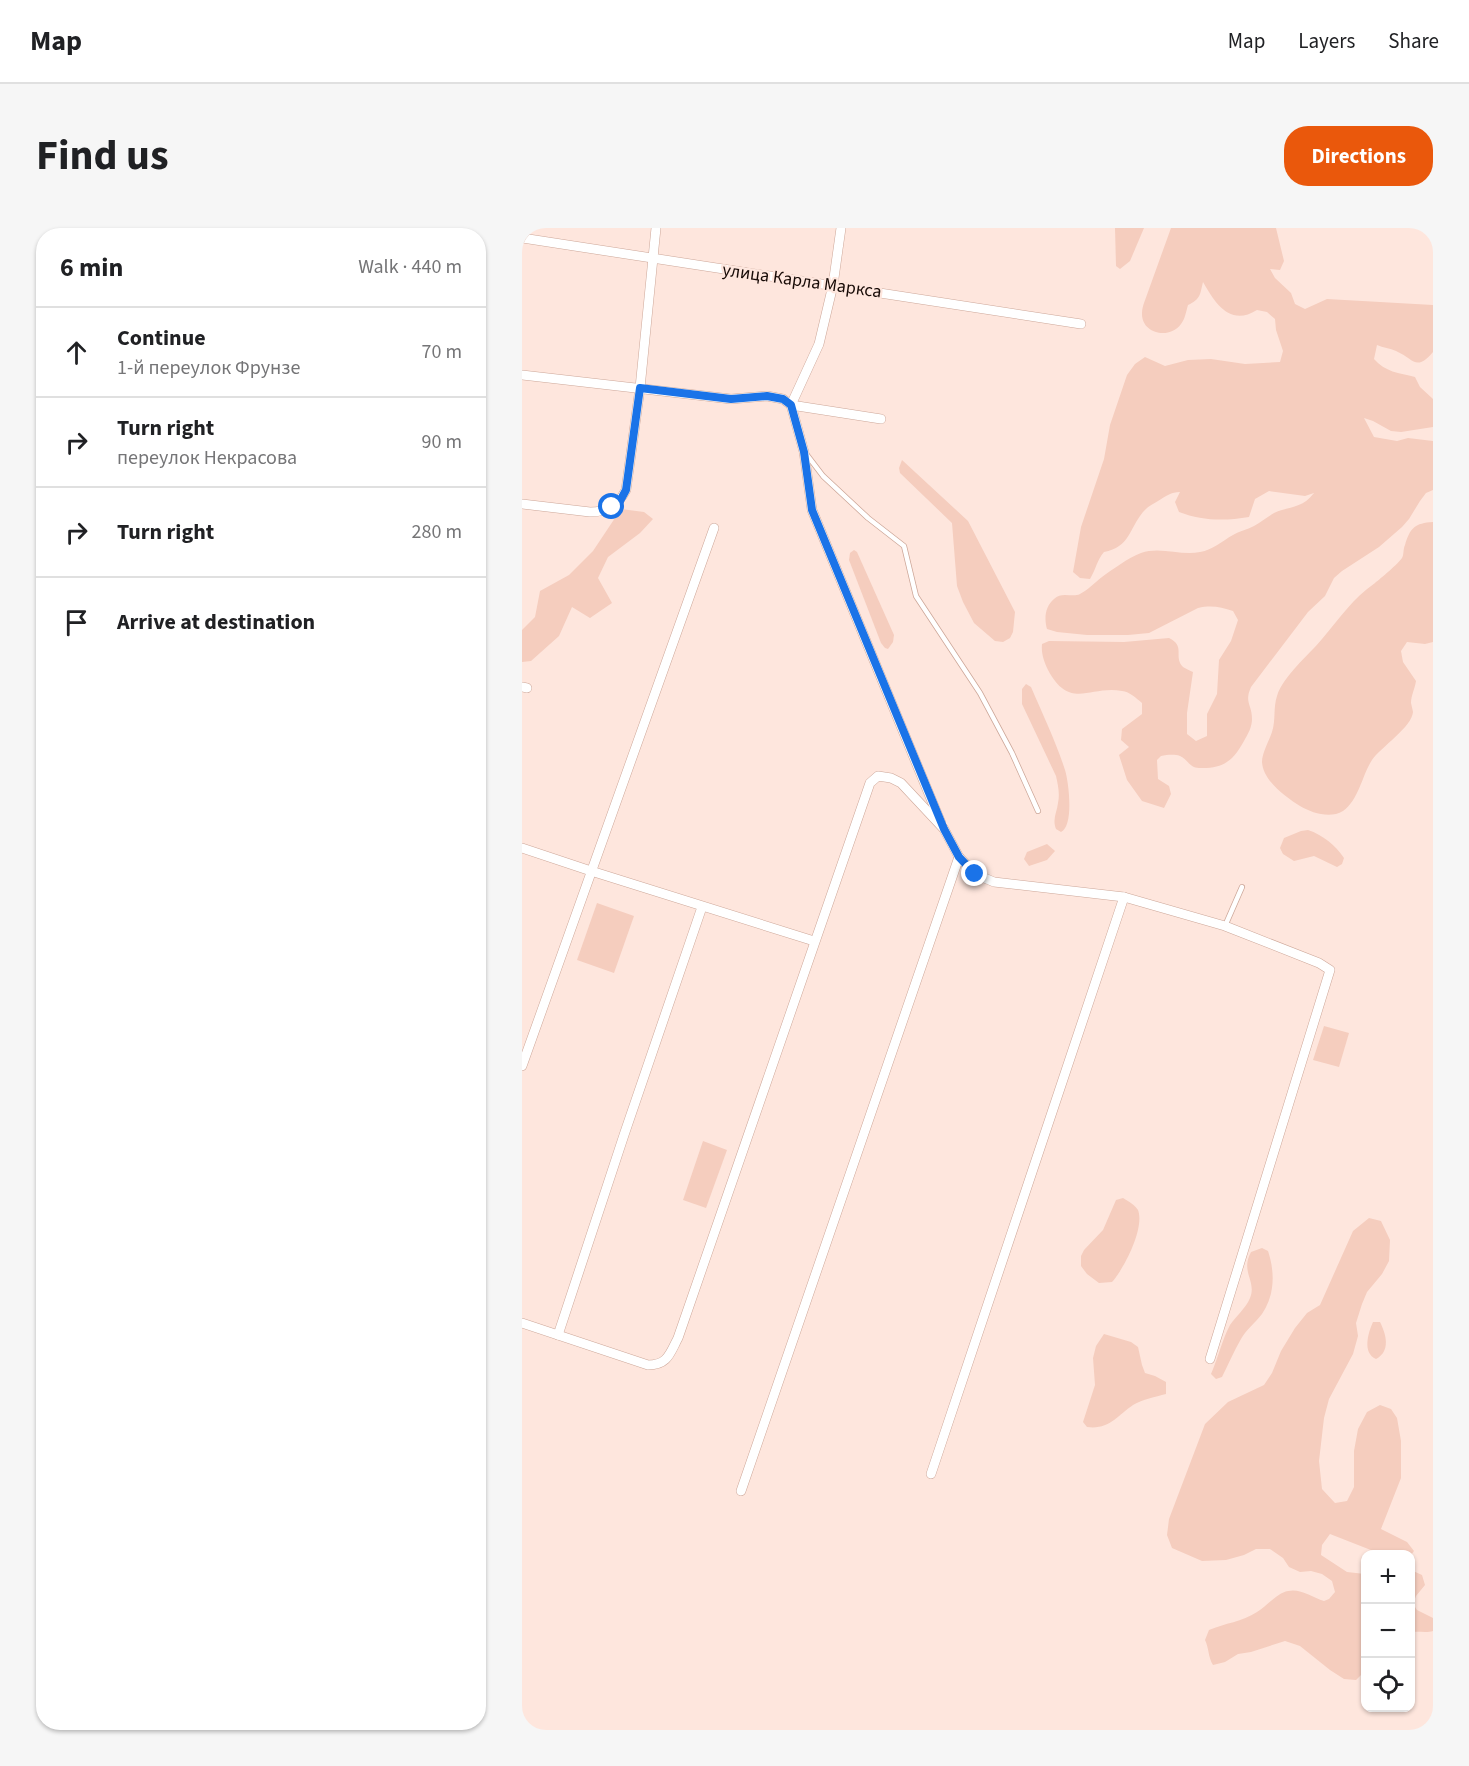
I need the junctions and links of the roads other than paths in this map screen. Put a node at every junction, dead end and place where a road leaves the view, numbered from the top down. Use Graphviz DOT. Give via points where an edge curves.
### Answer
graph roads {
  1 [pos="656,228"];
  2 [pos="841,228"];
  3 [pos="522,238"];
  4 [pos="652,259"];
  5 [pos="833,285"];
  6 [pos="1081,324"];
  7 [pos="522,375"];
  8 [pos="640,388"];
  9 [pos="791,405"];
  10 [pos="881,419"];
  11 [pos="804,452"];
  12 [pos="522,504"];
  13 [pos="714,528"];
  14 [pos="1038,811"];
  15 [pos="944,829"];
  16 [pos="522,848"];
  17 [pos="959,857"];
  18 [pos="591,871"];
  19 [pos="1242,887"];
  20 [pos="1124,897"];
  21 [pos="702,907"];
  22 [pos="1225,926"];
  23 [pos="814,941"];
  24 [pos="522,1028"];
  25 [pos="533,1032"];
  26 [pos="522,1066"];
  27 [pos="522,1323"];
  28 [pos="558,1335"];
  29 [pos="1210,1359"];
  30 [pos="930,1474"];
  31 [pos="741,1491"];
  1 -- 4 [label="street"];
  2 -- 5 [label="street"];
  3 -- 4 [label="street, улица Карла Маркса"];
  4 -- 5 [label="street, улица Карла Маркса"];
  4 -- 8 [label="street"];
  5 -- 6 [label="street, улица Карла Маркса"];
  5 -- 9 [label="street" via="819,344"];
  7 -- 8 [label="street"];
  8 -- 9 [label="street" via="731,399 767,396"];
  8 -- 12 [label="street" via="626,490 620,501 600,512"];
  9 -- 10 [label="street"];
  9 -- 11 [label="street"];
  11 -- 14 [label="lane" via="867,518 904,546 916,596 980,693"];
  11 -- 15 [label="street" via="812,510"];
  13 -- 18 [label="street"];
  15 -- 17 [label="street"];
  15 -- 23 [label="street" via="901,783 878,776 870,783"];
  16 -- 18 [label="street"];
  17 -- 20 [label="street" via="975,874 994,882"];
  17 -- 31 [label="street"];
  18 -- 21 [label="street"];
  18 -- 25 [label="street"];
  19 -- 22 [label="lane"];
  20 -- 22 [label="street"];
  20 -- 30 [label="street"];
  21 -- 23 [label="street"];
  21 -- 28 [label="street"];
  22 -- 29 [label="street" via="1330,970"];
  23 -- 28 [label="street" via="678,1338 666,1359 658,1365 648,1365"];
  24 -- 25 [label="street"];
  25 -- 26 [label="street"];
  27 -- 28 [label="street"];
}
